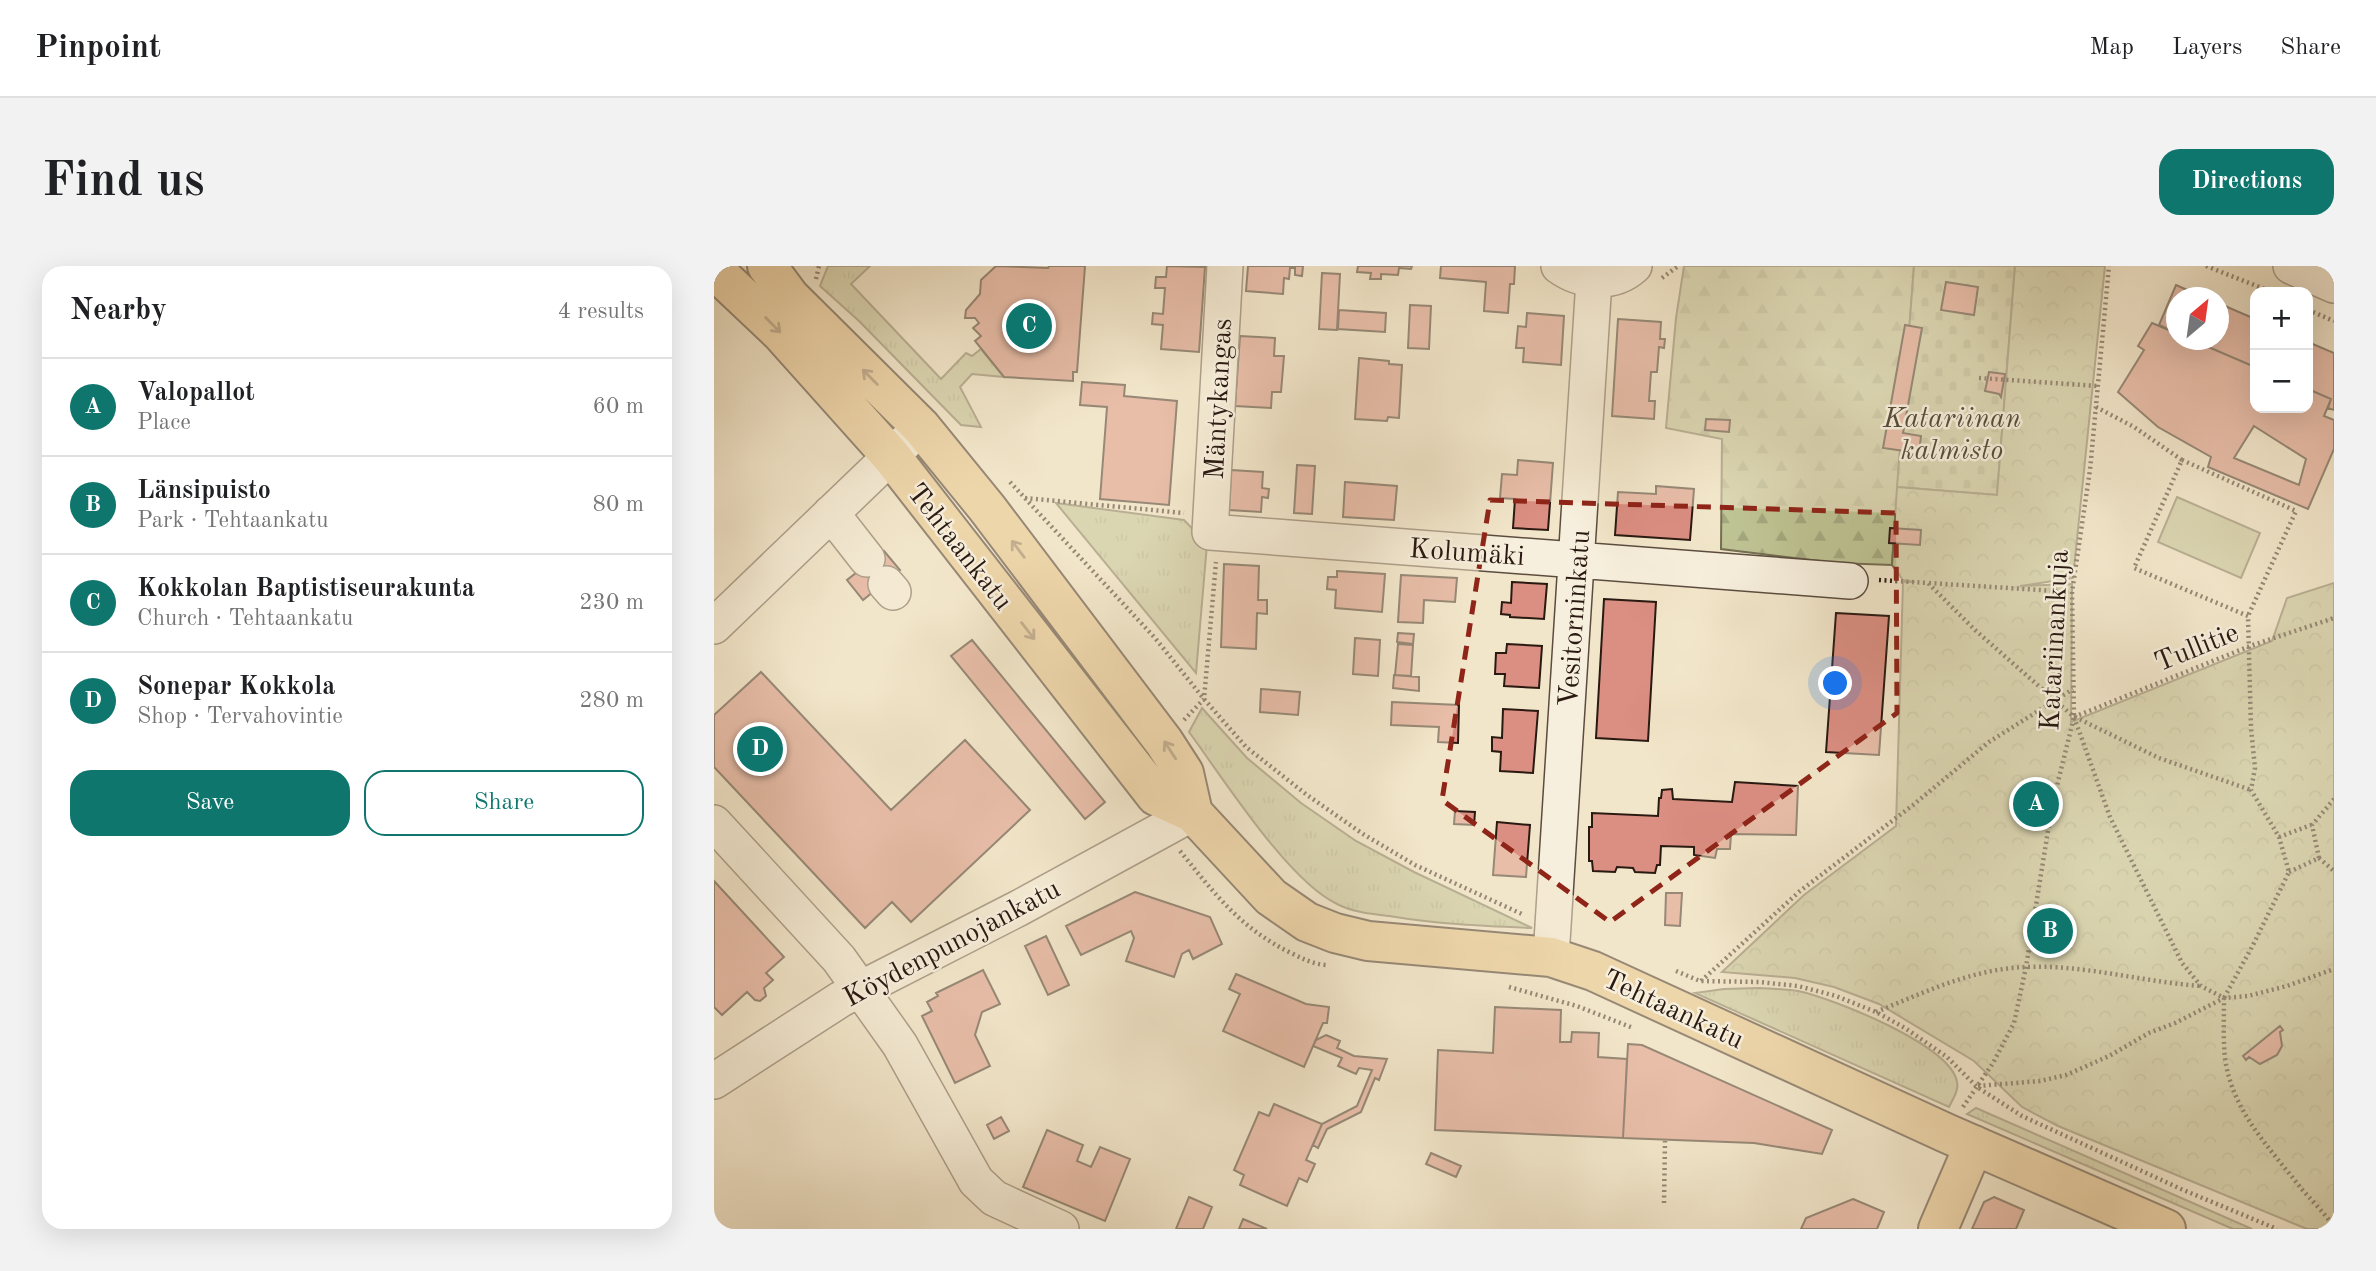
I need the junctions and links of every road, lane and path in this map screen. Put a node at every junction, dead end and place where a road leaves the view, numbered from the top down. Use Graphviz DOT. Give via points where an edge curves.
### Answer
graph roads {
  1 [pos="767,266"];
  2 [pos="819,266"];
  3 [pos="1225,266"];
  4 [pos="1559,266"];
  5 [pos="1634,266"];
  6 [pos="2109,266"];
  7 [pos="2206,266"];
  8 [pos="2291,266"];
  9 [pos="729,274"];
  10 [pos="1594,279"];
  11 [pos="2334,285"];
  12 [pos="2259,287"];
  13 [pos="814,288"];
  14 [pos="2313,312"];
  15 [pos="2334,321"];
  16 [pos="1979,378"];
  17 [pos="2097,386"];
  18 [pos="2096,407"];
  19 [pos="921,427"];
  20 [pos="891,456"];
  21 [pos="2182,460"];
  22 [pos="1002,474"];
  23 [pos="1024,498"];
  24 [pos="831,513"];
  25 [pos="1213,526"];
  26 [pos="1576,560"];
  27 [pos="882,578"];
  28 [pos="1850,581"];
  29 [pos="1928,583"];
  30 [pos="2072,592"];
  31 [pos="2248,616"];
  32 [pos="2334,618"];
  33 [pos="714,626"];
  34 [pos="2250,646"];
  35 [pos="2073,689"];
  36 [pos="1204,699"];
  37 [pos="2056,699"];
  38 [pos="2074,717"];
  39 [pos="1164,742"];
  40 [pos="2251,790"];
  41 [pos="2334,800"];
  42 [pos="1193,813"];
  43 [pos="714,823"];
  44 [pos="2312,825"];
  45 [pos="1158,831"];
  46 [pos="2279,837"];
  47 [pos="2319,858"];
  48 [pos="2334,871"];
  49 [pos="2289,872"];
  50 [pos="1552,942"];
  51 [pos="1327,966"];
  52 [pos="2026,967"];
  53 [pos="2334,969"];
  54 [pos="1675,971"];
  55 [pos="1700,981"];
  56 [pos="1499,985"];
  57 [pos="2201,986"];
  58 [pos="861,991"];
  59 [pos="2224,998"];
  60 [pos="1877,1012"];
  61 [pos="1643,1032"];
  62 [pos="714,1081"];
  63 [pos="1977,1087"];
  64 [pos="1665,1141"];
  65 [pos="1974,1145"];
  66 [pos="1664,1203"];
  67 [pos="1061,1229"];
  68 [pos="1938,1229"];
  69 [pos="2166,1229"];
  70 [pos="2277,1229"];
  71 [pos="2334,1229"];
  19 -- 1 [label="main road, Tehtaankatu, one-way" via="790,297"];
  2 -- 13 [label="path"];
  3 -- 25 [label="street, Mäntykangas"];
  4 -- 10 [label="street"];
  5 -- 10 [label="street" via="1613,278"];
  6 -- 17 [label="path, Katariinankuja"];
  7 -- 12 [label="path"];
  8 -- 11 [label="street"];
  9 -- 20 [label="main road, Tehtaankatu, one-way"];
  10 -- 26 [label="street, Vesitorninkatu"];
  14 -- 15 [label="path"];
  16 -- 17 [label="path"];
  17 -- 18 [label="path, Katariinankuja"];
  18 -- 21 [label="path"];
  18 -- 30 [label="path, Katariinankuja"];
  19 -- 20 [label="street"];
  39 -- 19 [label="main road, Tehtaankatu, one-way"];
  20 -- 24 [label="street"];
  20 -- 42 [label="main road, Tehtaankatu, one-way" via="1156,796"];
  21 -- 31 [label="path" via="2296,512"];
  21 -- 31 [label="path" via="2134,568"];
  22 -- 23 [label="path"];
  23 -- 25 [label="path"];
  23 -- 36 [label="path"];
  24 -- 27 [label="street"];
  24 -- 33 [label="street"];
  25 -- 26 [label="street, Kolumäki"];
  25 -- 36 [label="path"];
  26 -- 28 [label="street, Kolumäki"];
  26 -- 50 [label="street, Vesitorninkatu"];
  28 -- 29 [label="path"];
  29 -- 30 [label="path"];
  29 -- 37 [label="path"];
  30 -- 35 [label="path, Katariinankuja"];
  31 -- 34 [label="path"];
  32 -- 34 [label="path, Tullitie"];
  34 -- 38 [label="path, Tullitie"];
  34 -- 40 [label="path" via="2255,768"];
  35 -- 37 [label="path"];
  35 -- 38 [label="path, Katariinankuja"];
  36 -- 39 [label="path"];
  36 -- 50 [label="path" via="1246,747 1363,834 1536,921"];
  37 -- 38 [label="path"];
  37 -- 55 [label="path" via="1989,742 1800,891"];
  38 -- 40 [label="path" via="2159,758"];
  38 -- 52 [label="path, Katariinankuja" via="2052,806"];
  38 -- 57 [label="path" via="2110,817 2182,963"];
  42 -- 39 [label="main road, Tehtaankatu, one-way" via="1184,773"];
  40 -- 46 [label="path"];
  41 -- 44 [label="path"];
  42 -- 45 [label="street, Köydenpunojankatu"];
  42 -- 50 [label="main road, Tehtaankatu" via="1271,897 1335,933 1368,941"];
  43 -- 58 [label="street" via="839,960"];
  44 -- 46 [label="path"];
  44 -- 47 [label="path"];
  45 -- 51 [label="path" via="1233,915 1267,942"];
  45 -- 58 [label="street, Köydenpunojankatu"];
  46 -- 49 [label="path"];
  47 -- 48 [label="path"];
  47 -- 49 [label="path"];
  49 -- 59 [label="path"];
  50 -- 65 [label="main road, Tehtaankatu" via="1593,971"];
  52 -- 57 [label="path" via="2107,972"];
  52 -- 60 [label="path" via="1988,971"];
  52 -- 63 [label="path, Katariinankuja" via="2014,1023"];
  53 -- 59 [label="path" via="2287,986"];
  54 -- 55 [label="path"];
  55 -- 60 [label="path" via="1798,986"];
  56 -- 61 [label="path" via="1577,1006"];
  57 -- 59 [label="path"];
  58 -- 62 [label="street, Köydenpunojankatu" via="841,999"];
  58 -- 67 [label="street" via="900,1045 976,1181 994,1198"];
  59 -- 63 [label="path" via="2066,1075"];
  59 -- 71 [label="path" via="2225,1057 2240,1108"];
  60 -- 63 [label="path" via="1947,1057"];
  63 -- 70 [label="path" via="2022,1116"];
  64 -- 66 [label="path"];
  65 -- 68 [label="main road"];
  65 -- 69 [label="main road, Tehtaankatu"];
}
